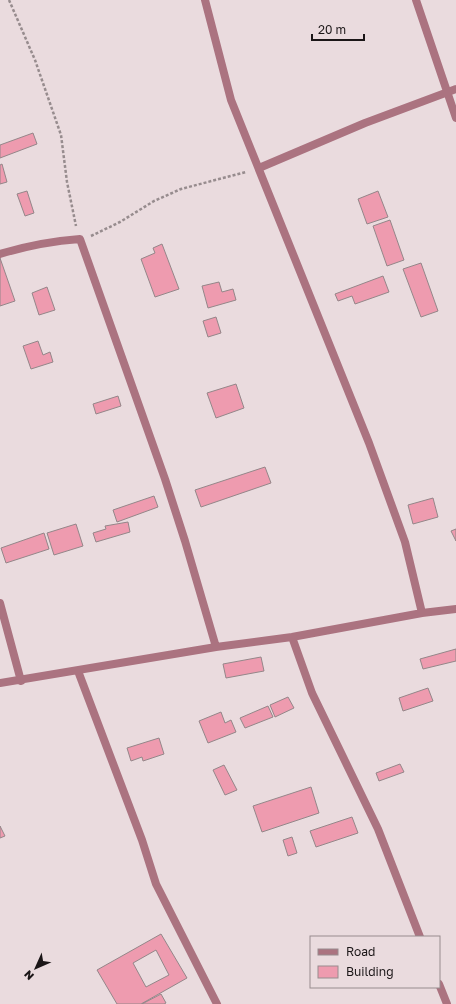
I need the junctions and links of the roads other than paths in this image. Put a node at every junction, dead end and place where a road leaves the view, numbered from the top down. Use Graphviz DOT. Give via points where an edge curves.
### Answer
graph roads {
  1 [pos="205,0"];
  2 [pos="416,0"];
  3 [pos="452,90"];
  4 [pos="456,118"];
  5 [pos="259,168"];
  6 [pos="0,254"];
  7 [pos="0,603"];
  8 [pos="456,609"];
  9 [pos="422,613"];
  10 [pos="292,637"];
  11 [pos="216,647"];
  12 [pos="78,671"];
  13 [pos="20,681"];
  14 [pos="0,684"];
  15 [pos="420,936"];
  16 [pos="440,986"];
  17 [pos="217,1004"];
  18 [pos="447,1004"];
  1 -- 5 [label="street" via="231,100"];
  2 -- 3 [label="street"];
  3 -- 4 [label="street"];
  3 -- 5 [label="street" via="365,123"];
  5 -- 9 [label="street" via="393,508 405,542"];
  6 -- 11 [label="street" via="21,247 80,239 165,479"];
  7 -- 13 [label="street"];
  8 -- 9 [label="street"];
  9 -- 10 [label="street"];
  10 -- 11 [label="street"];
  10 -- 15 [label="street" via="312,694 378,829"];
  11 -- 12 [label="street"];
  12 -- 13 [label="street"];
  12 -- 17 [label="street" via="156,884"];
  13 -- 14 [label="street"];
  16 -- 18 [label="street"];
}
